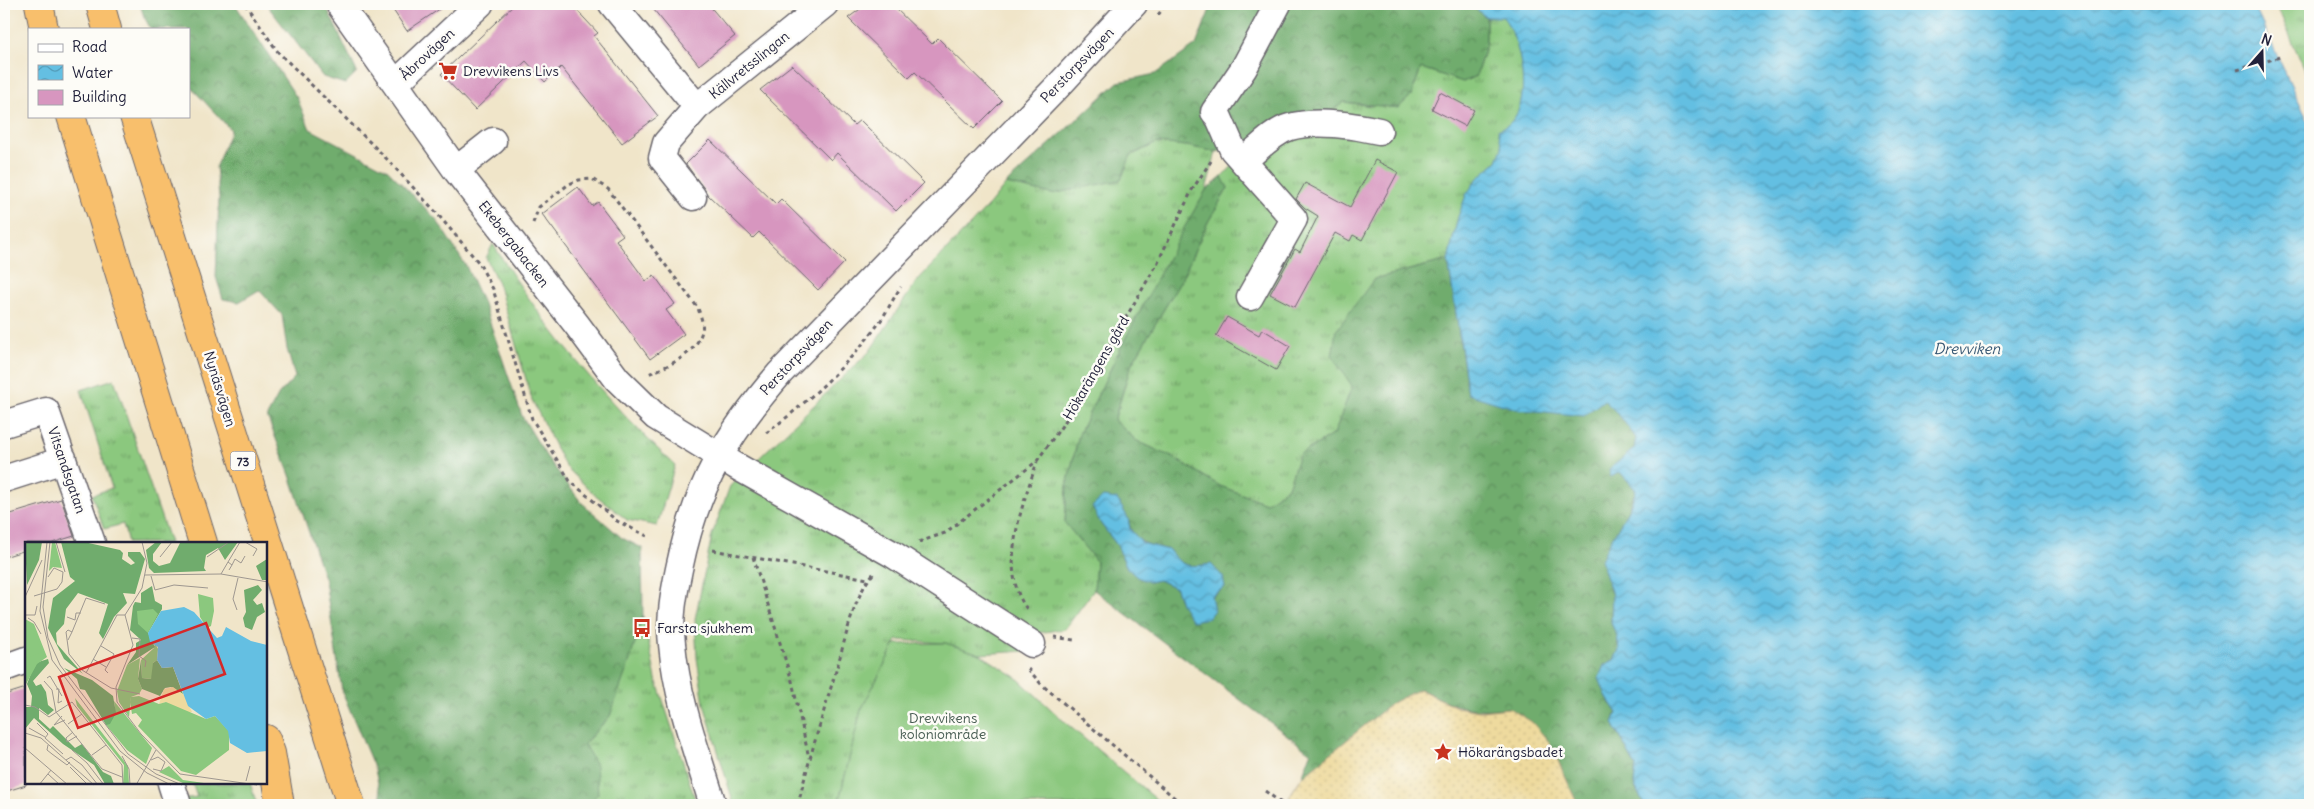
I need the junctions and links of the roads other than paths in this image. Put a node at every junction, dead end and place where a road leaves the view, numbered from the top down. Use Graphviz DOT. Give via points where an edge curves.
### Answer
graph roads {
  1 [pos="39,4"];
  2 [pos="100,4"];
  3 [pos="339,4"];
  4 [pos="480,4"];
  5 [pos="612,4"];
  6 [pos="825,4"];
  7 [pos="1278,4"];
  8 [pos="1143,12"];
  9 [pos="44,28"];
  10 [pos="107,28"];
  11 [pos="396,83"];
  12 [pos="696,107"];
  13 [pos="72,118"];
  14 [pos="135,118"];
  15 [pos="1378,131"];
  16 [pos="493,141"];
  17 [pos="1243,161"];
  18 [pos="456,170"];
  19 [pos="693,197"];
  20 [pos="1250,297"];
  21 [pos="4,424"];
  22 [pos="718,456"];
  23 [pos="63,458"];
  24 [pos="4,479"];
  25 [pos="92,542"];
  26 [pos="203,542"];
  27 [pos="1035,648"];
  28 [pos="25,660"];
  29 [pos="4,668"];
  30 [pos="268,745"];
  31 [pos="171,784"];
  32 [pos="178,805"];
  33 [pos="280,805"];
  34 [pos="351,805"];
  35 [pos="713,805"];
  1 -- 9 [label="highway"];
  2 -- 10 [label="highway"];
  3 -- 11 [label="street, Ekebergabacken"];
  4 -- 11 [label="street, Åbrovägen"];
  5 -- 12 [label="street, Källvretsslingan"];
  6 -- 12 [label="street, Källvretsslingan"];
  7 -- 17 [label="street" via="1244,68 1214,112 1233,150"];
  8 -- 22 [label="street, Perstorpsvägen" via="1062,82 780,373 751,406"];
  11 -- 18 [label="street, Ekebergabacken"];
  12 -- 19 [label="street, Källvretsslingan" via="666,143 662,158"];
  13 -- 26 [label="highway"];
  14 -- 34 [label="highway, Nynäsvägen / 73"];
  15 -- 17 [label="street" via="1349,124 1290,127"];
  16 -- 18 [label="street"];
  17 -- 20 [label="street" via="1294,219"];
  18 -- 22 [label="street, Ekebergabacken" via="616,379 656,417"];
  21 -- 23 [label="street, Vitsandsgatan" via="46,411"];
  22 -- 27 [label="street, Ekebergabacken" via="894,555"];
  22 -- 35 [label="street, Perstorpsvägen" via="699,496 682,555 673,598 672,642 684,714"];
  23 -- 24 [label="street"];
  23 -- 25 [label="street, Vitsandsgatan"];
  28 -- 29 [label="street"];
  30 -- 33 [label="highway"];
  31 -- 32 [label="street"];
}
